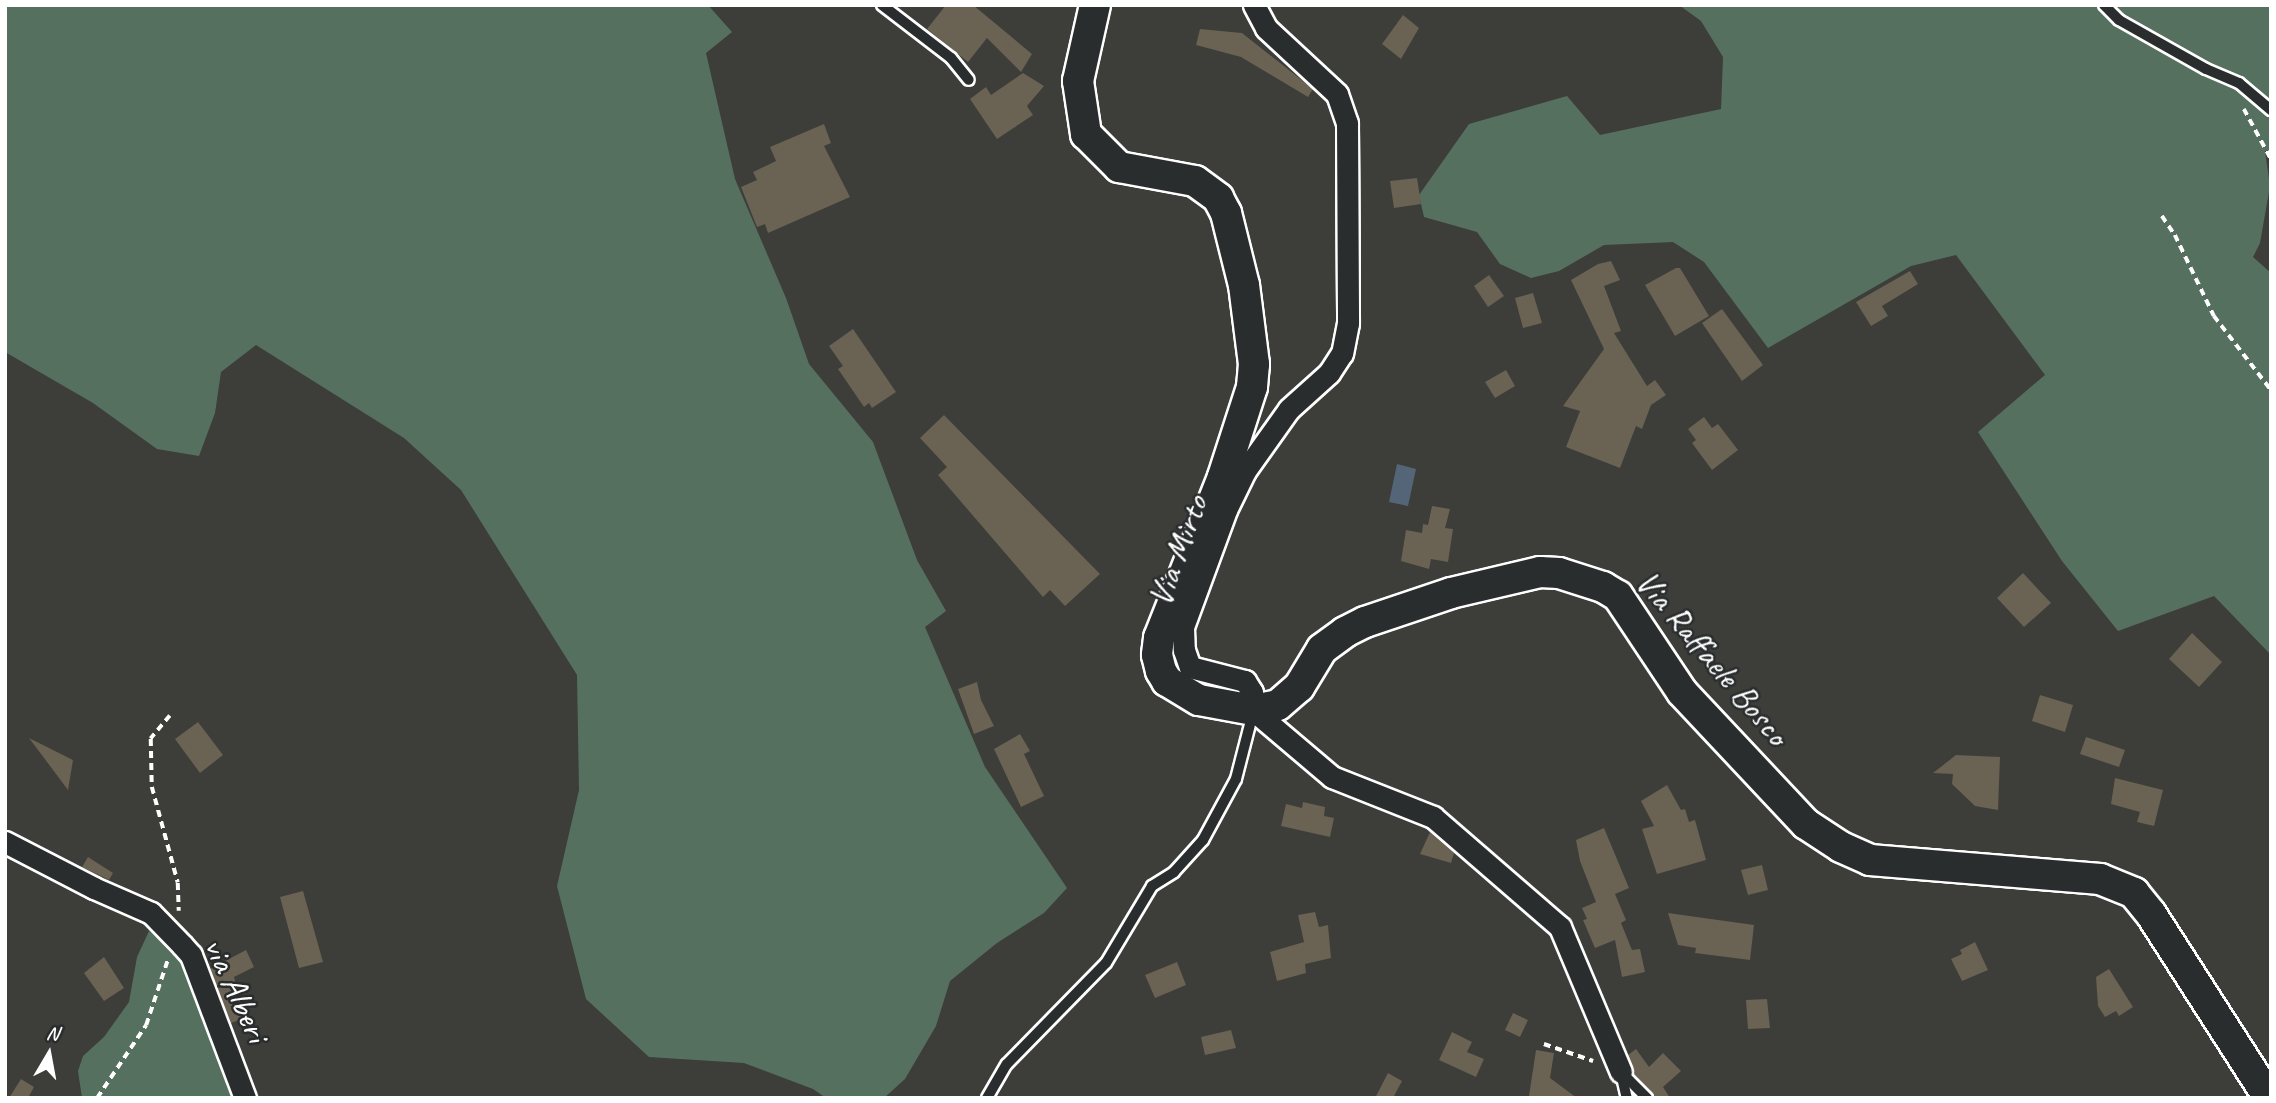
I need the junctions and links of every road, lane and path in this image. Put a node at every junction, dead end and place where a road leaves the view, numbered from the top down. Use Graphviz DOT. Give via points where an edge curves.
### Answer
graph roads {
  1 [pos="883,5"];
  2 [pos="1095,5"];
  3 [pos="1254,5"];
  4 [pos="2104,5"];
  5 [pos="969,80"];
  6 [pos="2242,107"];
  7 [pos="2271,110"];
  8 [pos="2271,159"];
  9 [pos="2162,216"];
  10 [pos="2269,384"];
  11 [pos="2271,390"];
  12 [pos="1253,710"];
  13 [pos="170,716"];
  14 [pos="5,842"];
  15 [pos="178,941"];
  16 [pos="1544,1044"];
  17 [pos="1621,1072"];
  18 [pos="97,1098"];
  19 [pos="245,1098"];
  20 [pos="987,1098"];
  21 [pos="1627,1098"];
  22 [pos="1647,1098"];
  23 [pos="2269,1098"];
  1 -- 5 [label="lane" via="951,58"];
  2 -- 12 [label="street, Via Raffaele Bosco" via="1078,81 1086,134 1119,167 1195,181 1218,198 1244,285 1254,365 1252,387 1157,655 1161,671 1175,688 1199,700"];
  3 -- 12 [label="street, Via Mirto" via="1266,28 1337,94 1347,123 1350,277 1342,353 1329,373 1289,409 1245,471 1183,627 1190,667 1245,681 1252,692"];
  4 -- 7 [label="lane" via="2119,20 2239,83"];
  6 -- 8 [label="path"];
  9 -- 10 [label="path" via="2214,316"];
  10 -- 11 [label="path"];
  12 -- 17 [label="street" via="1332,777 1433,817 1560,927"];
  12 -- 20 [label="lane" via="1236,779 1203,840 1174,873 1152,886 1107,963 1007,1064"];
  12 -- 23 [label="street, Via Raffaele Bosco" via="1278,705 1299,687 1322,649 1365,622 1451,593 1540,572 1603,587 1618,596 1682,692 1806,824 1841,847 1870,860 2100,879 2134,893"];
  13 -- 15 [label="path" via="151,739 152,787 177,883"];
  14 -- 15 [label="street, via Alberi" via="151,913"];
  15 -- 18 [label="path" via="146,1025"];
  15 -- 19 [label="street, via Alberi" via="191,955"];
  16 -- 17 [label="path"];
  17 -- 21 [label="lane"];
  17 -- 22 [label="lane"];
}
